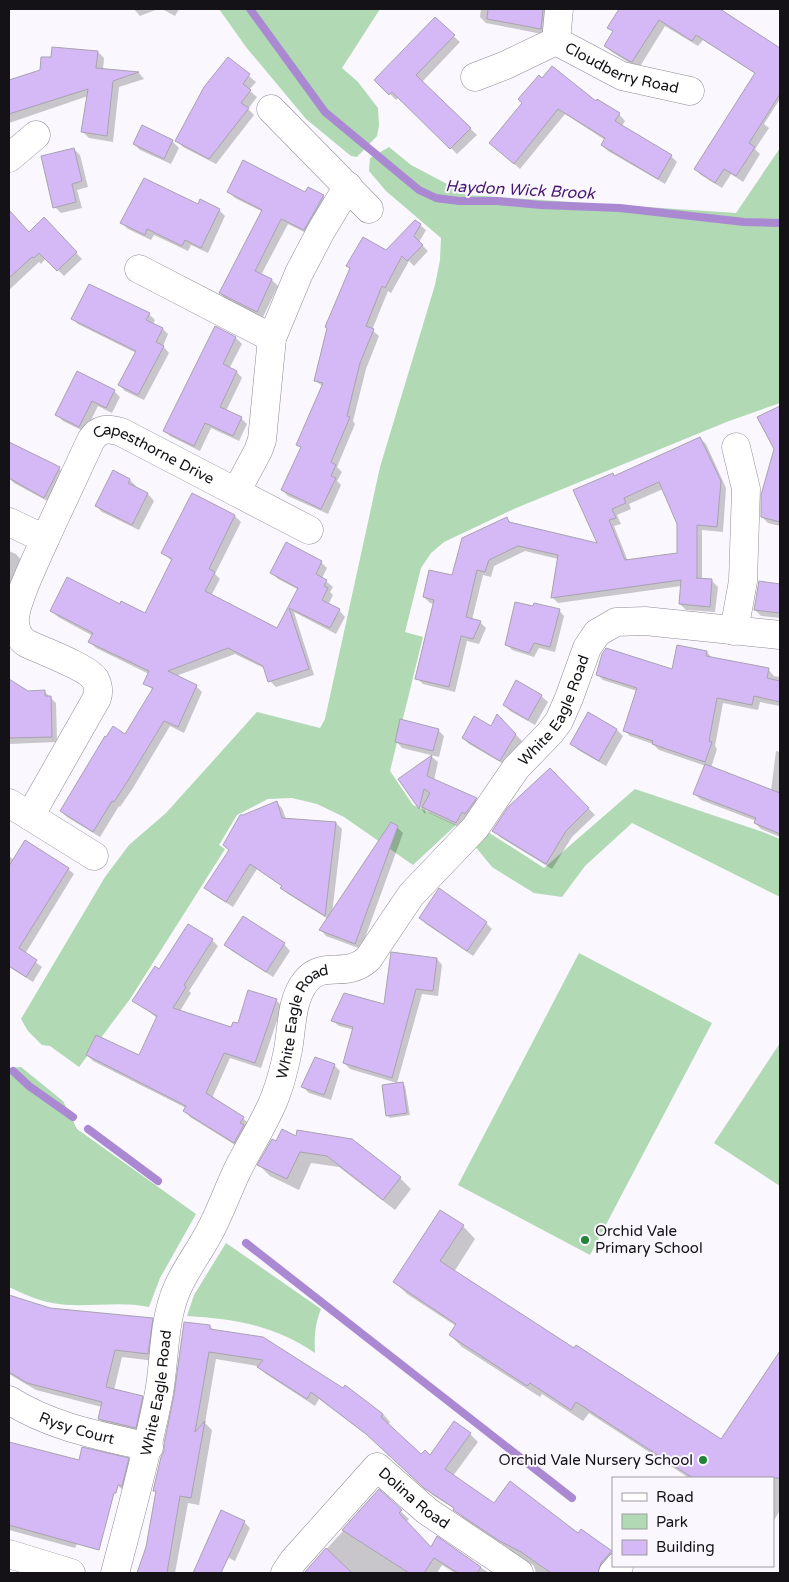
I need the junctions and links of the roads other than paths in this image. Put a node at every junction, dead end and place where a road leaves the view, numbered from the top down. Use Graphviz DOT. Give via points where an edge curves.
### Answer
graph roads {
  1 [pos="559,9"];
  2 [pos="556,41"];
  3 [pos="474,77"];
  4 [pos="690,92"];
  5 [pos="271,109"];
  6 [pos="36,135"];
  7 [pos="9,158"];
  8 [pos="348,186"];
  9 [pos="370,209"];
  10 [pos="139,269"];
  11 [pos="272,338"];
  12 [pos="736,448"];
  13 [pos="236,492"];
  14 [pos="9,522"];
  15 [pos="309,530"];
  16 [pos="46,539"];
  17 [pos="734,631"];
  18 [pos="780,635"];
  19 [pos="19,809"];
  20 [pos="94,856"];
  21 [pos="9,1400"];
  22 [pos="149,1447"];
  23 [pos="9,1554"];
  24 [pos="71,1573"];
  25 [pos="115,1573"];
  26 [pos="286,1573"];
  27 [pos="519,1573"];
  1 -- 2 [label="street, Cloudberry Road"];
  2 -- 3 [label="street, Cloudberry Road"];
  2 -- 4 [label="street, Cloudberry Road" via="622,76"];
  5 -- 8 [label="street"];
  6 -- 7 [label="street"];
  8 -- 9 [label="street"];
  8 -- 11 [label="street, Capesthorne Drive" via="299,273"];
  10 -- 11 [label="street"];
  11 -- 13 [label="street, Capesthorne Drive" via="262,440"];
  12 -- 17 [label="street" via="746,489 743,581"];
  13 -- 15 [label="street, Capesthorne Drive"];
  13 -- 16 [label="street, Capesthorne Drive" via="121,432 104,430 94,434"];
  14 -- 16 [label="street"];
  16 -- 19 [label="street, Capesthorne Drive" via="18,603 17,632 26,643 92,676 99,692 98,698"];
  17 -- 18 [label="street, White Eagle Road"];
  17 -- 22 [label="street, White Eagle Road" via="645,621 616,622 597,633 587,648 555,727 516,768 475,828 411,895 368,959 355,968 322,971 306,981 298,996 276,1096 210,1231 177,1289 169,1315"];
  19 -- 20 [label="street, Capesthorne Drive"];
  21 -- 22 [label="street, Rysy Court" via="64,1426"];
  22 -- 25 [label="street, White Eagle Road"];
  23 -- 24 [label="street"];
  26 -- 27 [label="street, Dolina Road" via="293,1560 377,1467 427,1511"];
}
